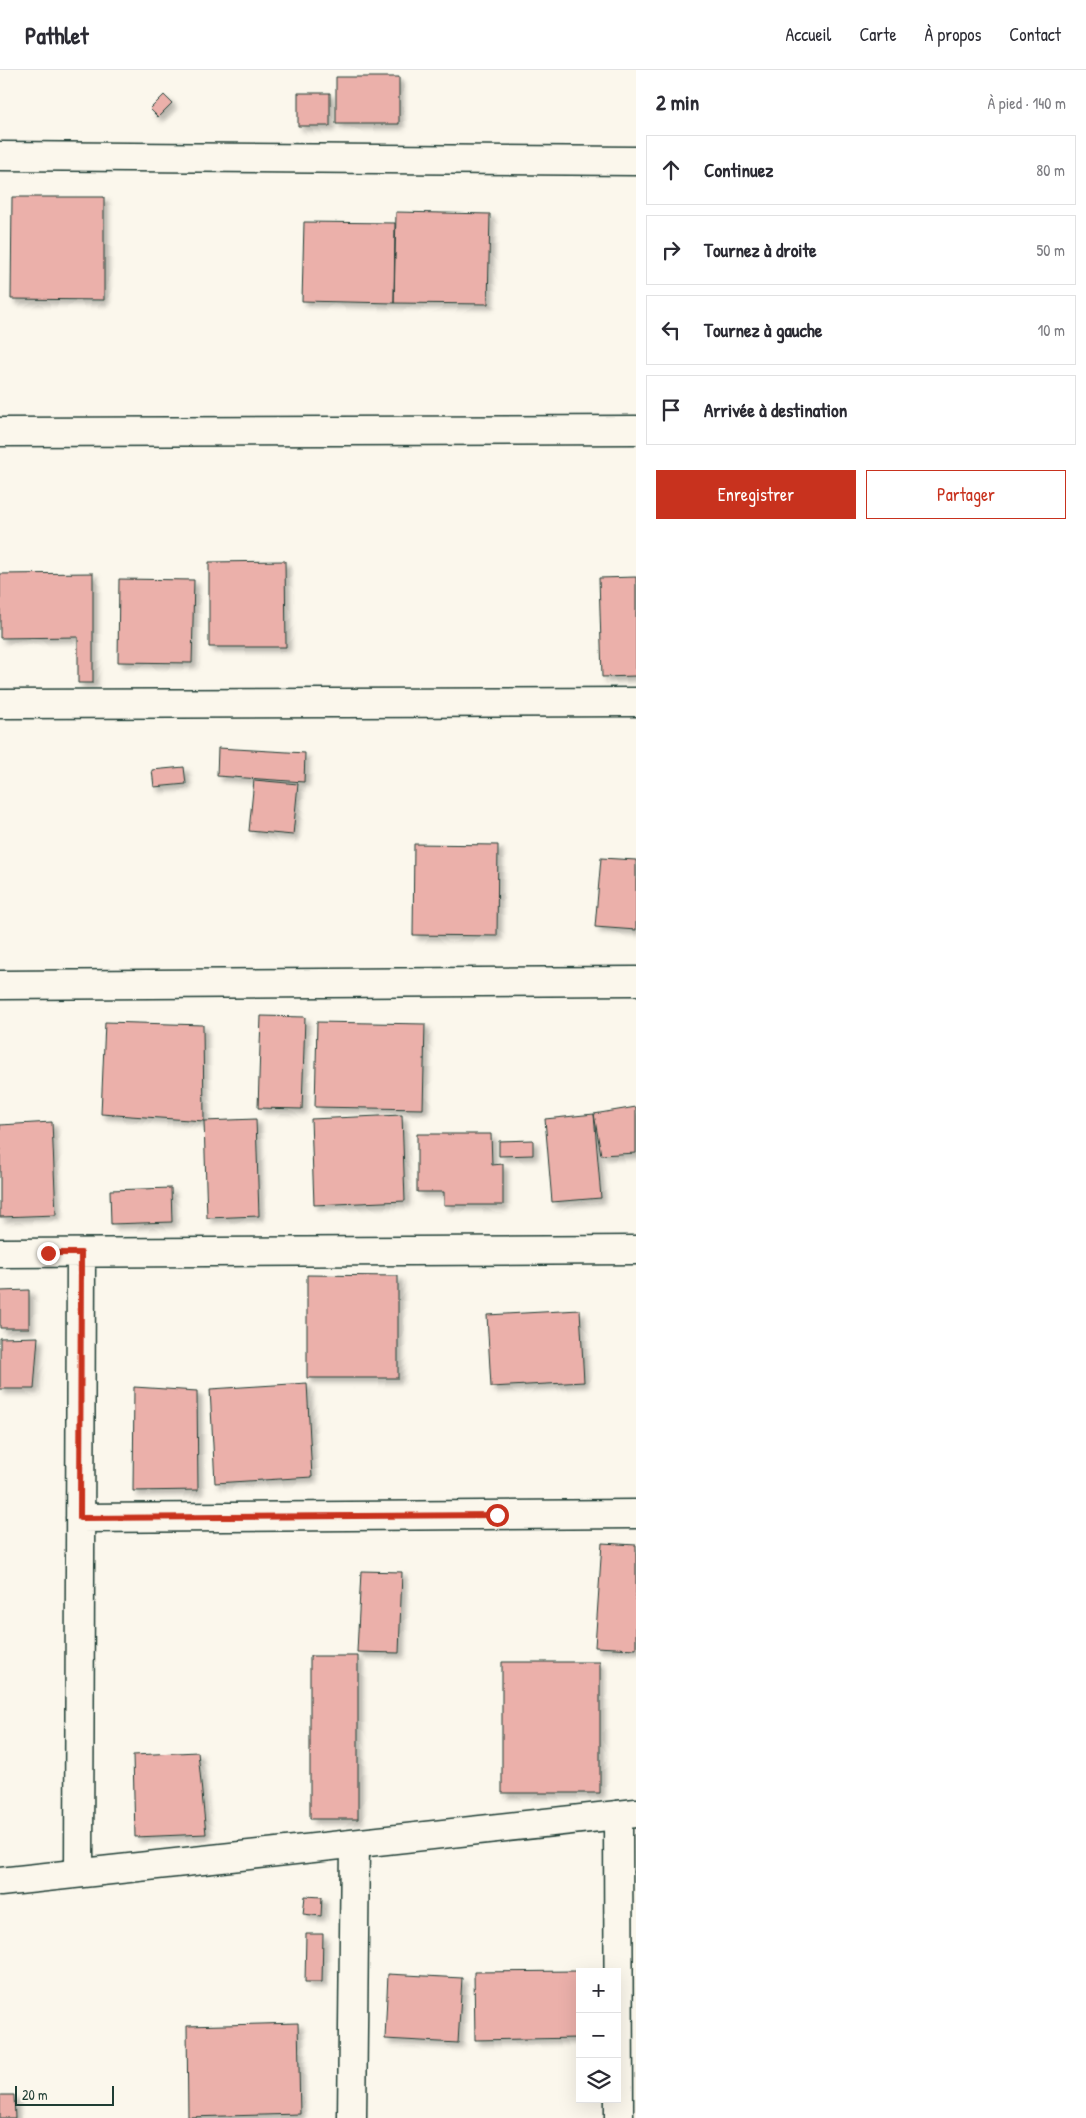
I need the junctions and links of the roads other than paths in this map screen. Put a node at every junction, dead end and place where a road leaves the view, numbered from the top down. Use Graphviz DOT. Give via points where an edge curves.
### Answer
graph roads {
  1 [pos="0,156"];
  2 [pos="636,161"];
  3 [pos="636,430"];
  4 [pos="0,432"];
  5 [pos="636,702"];
  6 [pos="0,704"];
  7 [pos="636,981"];
  8 [pos="0,985"];
  9 [pos="636,1250"];
  10 [pos="81,1253"];
  11 [pos="0,1254"];
  12 [pos="636,1514"];
  13 [pos="80,1518"];
  14 [pos="627,1814"];
  15 [pos="355,1844"];
  16 [pos="79,1874"];
  17 [pos="0,1882"];
  18 [pos="352,2118"];
  19 [pos="619,2118"];
  1 -- 2 [label="street"];
  3 -- 4 [label="street"];
  5 -- 6 [label="street"];
  7 -- 8 [label="street"];
  9 -- 10 [label="street"];
  10 -- 11 [label="street"];
  10 -- 13 [label="street"];
  12 -- 13 [label="street"];
  13 -- 16 [label="street"];
  14 -- 15 [label="street"];
  14 -- 19 [label="street"];
  15 -- 16 [label="street"];
  15 -- 18 [label="street"];
  16 -- 17 [label="street"];
}
